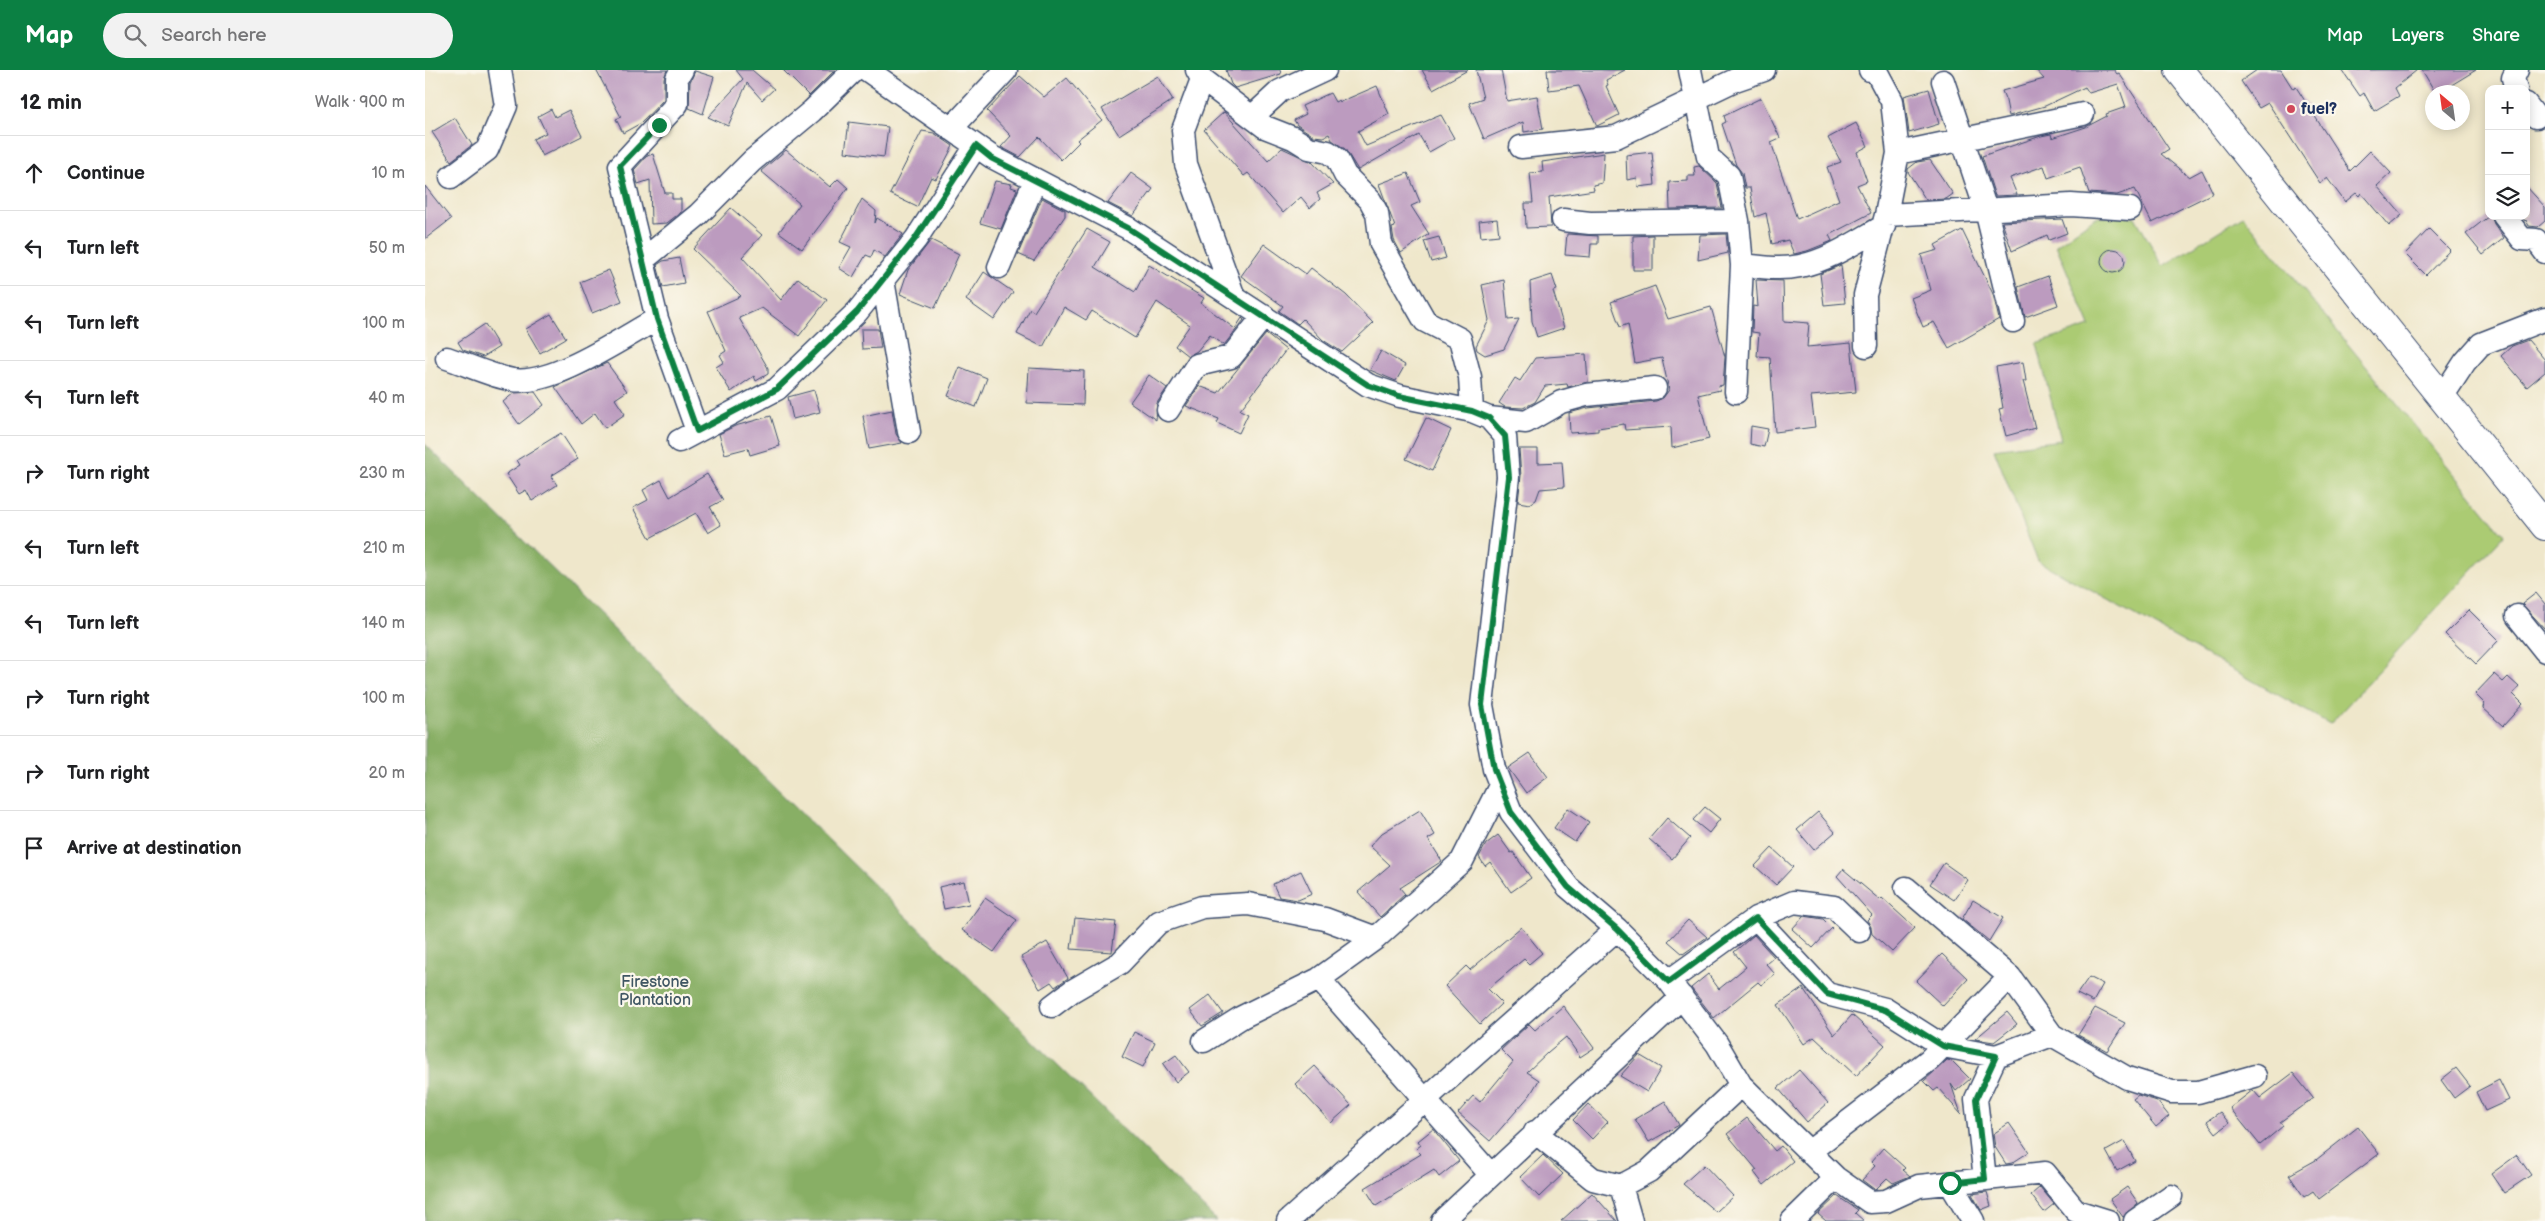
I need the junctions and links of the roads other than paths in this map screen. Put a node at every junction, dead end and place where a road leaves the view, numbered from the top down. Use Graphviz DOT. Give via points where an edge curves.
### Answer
graph roads {
  1 [pos="500,70"];
  2 [pos="682,70"];
  3 [pos="854,70"];
  4 [pos="867,70"];
  5 [pos="1006,70"];
  6 [pos="1325,70"];
  7 [pos="1690,70"];
  8 [pos="1764,70"];
  9 [pos="1870,70"];
  10 [pos="2179,70"];
  11 [pos="2517,70"];
  12 [pos="1200,74"];
  13 [pos="1943,82"];
  14 [pos="2515,85"];
  15 [pos="1697,99"];
  16 [pos="2083,114"];
  17 [pos="1253,117"];
  18 [pos="951,128"];
  19 [pos="1962,139"];
  20 [pos="976,146"];
  21 [pos="1521,147"];
  22 [pos="1898,153"];
  23 [pos="451,178"];
  24 [pos="1035,180"];
  25 [pos="2131,209"];
  26 [pos="1986,210"];
  27 [pos="1563,220"];
  28 [pos="1885,220"];
  29 [pos="2507,220"];
  30 [pos="1738,221"];
  31 [pos="2545,252"];
  32 [pos="643,260"];
  33 [pos="1742,265"];
  34 [pos="999,267"];
  35 [pos="883,280"];
  36 [pos="1234,297"];
  37 [pos="1264,316"];
  38 [pos="657,319"];
  39 [pos="2545,319"];
  40 [pos="2013,321"];
  41 [pos="1866,346"];
  42 [pos="447,358"];
  43 [pos="1655,388"];
  44 [pos="1736,392"];
  45 [pos="2442,397"];
  46 [pos="1168,410"];
  47 [pos="1480,414"];
  48 [pos="909,432"];
  49 [pos="2545,526"];
  50 [pos="2517,616"];
  51 [pos="2545,652"];
  52 [pos="1500,786"];
  53 [pos="1907,888"];
  54 [pos="1756,918"];
  55 [pos="1617,929"];
  56 [pos="1859,931"];
  57 [pos="1376,938"];
  58 [pos="2010,977"];
  59 [pos="1319,979"];
  60 [pos="1675,989"];
  61 [pos="1052,1006"];
  62 [pos="2053,1035"];
  63 [pos="1204,1041"];
  64 [pos="1943,1046"];
  65 [pos="1996,1056"];
  66 [pos="2255,1076"];
  67 [pos="1741,1085"];
  68 [pos="1426,1099"];
  69 [pos="1535,1132"];
  70 [pos="1809,1151"];
  71 [pos="1490,1174"];
  72 [pos="1836,1178"];
  73 [pos="1985,1179"];
  74 [pos="1950,1183"];
  75 [pos="1621,1186"];
  76 [pos="2171,1196"];
  77 [pos="1288,1221"];
  78 [pos="1442,1221"];
  79 [pos="1631,1221"];
  80 [pos="1792,1221"];
  81 [pos="1973,1221"];
  82 [pos="2108,1221"];
  83 [pos="2135,1221"];
  1 -- 23 [label="street" via="506,106 487,150"];
  2 -- 32 [label="street" via="677,78 677,104 620,166"];
  3 -- 32 [label="street" via="812,111 752,161 698,215"];
  4 -- 18 [label="street"];
  5 -- 18 [label="street"];
  6 -- 17 [label="street" via="1280,92"];
  7 -- 15 [label="street"];
  8 -- 15 [label="street"];
  9 -- 22 [label="street" via="1876,72 1892,101"];
  10 -- 45 [label="main road"];
  11 -- 14 [label="street" via="2513,78"];
  12 -- 17 [label="street"];
  12 -- 36 [label="street" via="1183,130 1186,164"];
  13 -- 19 [label="street"];
  15 -- 21 [label="street" via="1616,137"];
  15 -- 30 [label="street" via="1708,157 1729,176"];
  16 -- 19 [label="street"];
  17 -- 47 [label="street" via="1265,127 1309,148 1328,152 1369,200 1377,213 1381,244 1425,321 1460,339"];
  18 -- 20 [label="street"];
  19 -- 22 [label="street"];
  19 -- 26 [label="street"];
  20 -- 24 [label="street" via="991,158"];
  20 -- 35 [label="street" via="915,239"];
  22 -- 28 [label="street"];
  24 -- 34 [label="street"];
  24 -- 36 [label="street" via="1128,228"];
  25 -- 26 [label="street" via="2071,206"];
  26 -- 28 [label="street"];
  26 -- 40 [label="street"];
  27 -- 30 [label="street" via="1590,223"];
  28 -- 33 [label="street" via="1834,255 1800,266"];
  28 -- 41 [label="street" via="1865,295"];
  29 -- 31 [label="street" via="2522,239 2536,240"];
  30 -- 33 [label="street"];
  32 -- 38 [label="street"];
  33 -- 44 [label="street"];
  35 -- 38 [label="street" via="857,312 777,389 688,436"];
  35 -- 48 [label="street"];
  36 -- 37 [label="street"];
  37 -- 46 [label="street" via="1231,357 1197,366"];
  37 -- 47 [label="street" via="1368,385 1399,396"];
  38 -- 42 [label="street" via="558,373 537,378 513,380"];
  39 -- 45 [label="street" via="2481,344"];
  43 -- 47 [label="street" via="1586,395 1561,402 1526,422"];
  45 -- 49 [label="main road"];
  47 -- 52 [label="street" via="1505,436 1509,477 1482,705"];
  50 -- 51 [label="street"];
  52 -- 55 [label="street" via="1511,812 1568,887"];
  52 -- 57 [label="street" via="1463,861"];
  53 -- 58 [label="street"];
  54 -- 56 [label="street" via="1794,902 1833,907"];
  54 -- 60 [label="street"];
  54 -- 64 [label="street" via="1827,994 1885,1010"];
  55 -- 60 [label="street"];
  55 -- 68 [label="street"];
  57 -- 59 [label="street"];
  57 -- 61 [label="street" via="1325,918 1247,904 1202,906 1159,922 1120,963"];
  58 -- 62 [label="street"];
  58 -- 64 [label="street"];
  59 -- 63 [label="street" via="1242,1017"];
  59 -- 68 [label="street"];
  60 -- 67 [label="street" via="1717,1044"];
  60 -- 69 [label="street"];
  62 -- 65 [label="street"];
  62 -- 66 [label="street" via="2127,1078 2172,1092 2198,1092"];
  64 -- 65 [label="street"];
  64 -- 70 [label="street"];
  65 -- 73 [label="street" via="1976,1099"];
  67 -- 70 [label="street"];
  67 -- 75 [label="street" via="1649,1171"];
  68 -- 71 [label="street"];
  68 -- 77 [label="street"];
  69 -- 71 [label="street"];
  69 -- 75 [label="street" via="1593,1179"];
  70 -- 72 [label="street"];
  71 -- 78 [label="street"];
  72 -- 74 [label="street" via="1870,1202 1886,1202 1919,1186"];
  72 -- 80 [label="street"];
  73 -- 74 [label="street"];
  73 -- 82 [label="street" via="2045,1173 2076,1211"];
  74 -- 81 [label="street"];
  75 -- 79 [label="street"];
  76 -- 83 [label="street"];
}
